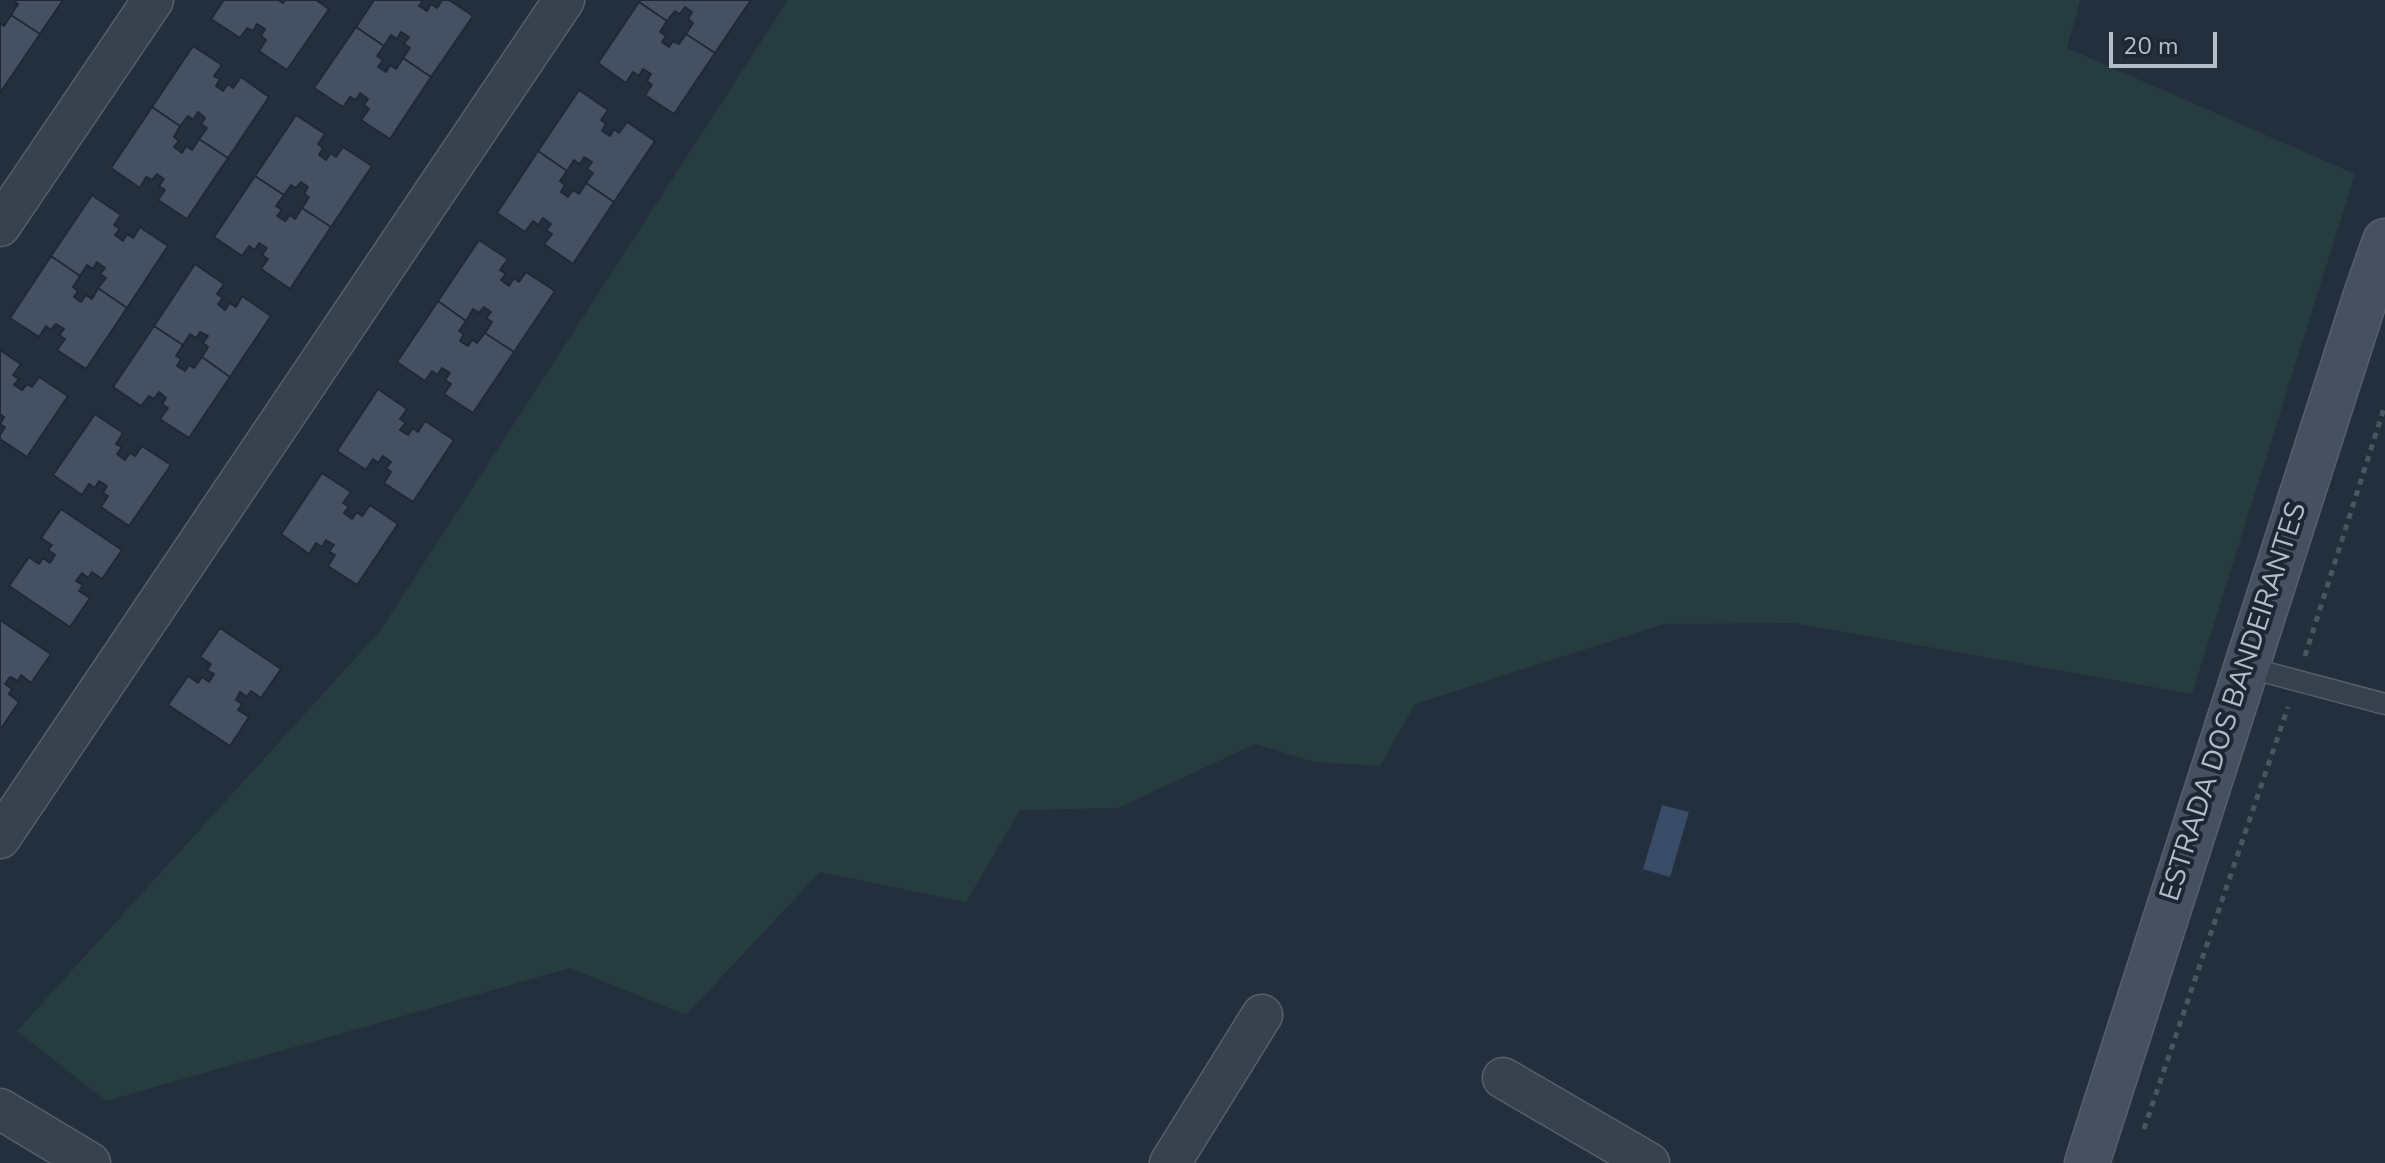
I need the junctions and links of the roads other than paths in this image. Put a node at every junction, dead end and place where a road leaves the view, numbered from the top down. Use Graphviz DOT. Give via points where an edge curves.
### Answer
graph roads {
  1 [pos="153,0"];
  2 [pos="564,0"];
  3 [pos="0,226"];
  4 [pos="2385,241"];
  5 [pos="2246,667"];
  6 [pos="2385,704"];
  7 [pos="0,838"];
  8 [pos="1262,1015"];
  9 [pos="1503,1078"];
  10 [pos="0,1109"];
  11 [pos="90,1163"];
  12 [pos="1170,1163"];
  13 [pos="1649,1163"];
  14 [pos="2087,1163"];
  1 -- 3 [label="street"];
  2 -- 7 [label="street"];
  4 -- 5 [label="main road, ESTRADA DOS BANDEIRANTES"];
  5 -- 6 [label="lane"];
  5 -- 14 [label="main road, ESTRADA DOS BANDEIRANTES"];
  8 -- 12 [label="street"];
  9 -- 13 [label="street"];
  10 -- 11 [label="street"];
}
